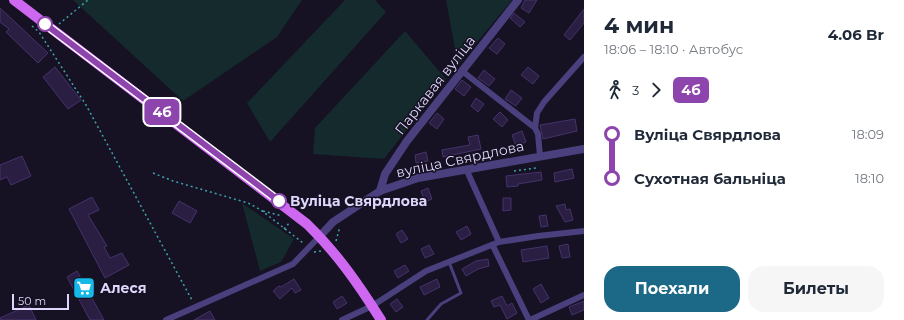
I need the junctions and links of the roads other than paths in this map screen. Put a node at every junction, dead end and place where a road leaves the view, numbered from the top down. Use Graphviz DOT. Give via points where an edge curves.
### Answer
graph roads {
  1 [pos="14,0"];
  2 [pos="518,0"];
  3 [pos="584,57"];
  4 [pos="462,71"];
  5 [pos="535,128"];
  6 [pos="584,149"];
  7 [pos="540,156"];
  8 [pos="467,170"];
  9 [pos="380,191"];
  10 [pos="584,231"];
  11 [pos="320,236"];
  12 [pos="499,242"];
  13 [pos="492,246"];
  14 [pos="449,262"];
  15 [pos="584,295"];
  16 [pos="372,306"];
  17 [pos="166,320"];
  18 [pos="342,320"];
  19 [pos="381,320"];
  20 [pos="427,320"];
  21 [pos="530,320"];
  1 -- 11 [label="main road" via="279,201"];
  2 -- 4 [label="street, Паркавая вуліца"];
  3 -- 5 [label="street" via="544,102 537,114"];
  4 -- 5 [label="street"];
  4 -- 9 [label="street, Паркавая вуліца" via="385,174"];
  5 -- 7 [label="street"];
  6 -- 7 [label="street, вуліца Свярдлова"];
  7 -- 8 [label="street, вуліца Свярдлова"];
  8 -- 9 [label="street, вуліца Свярдлова" via="418,178"];
  8 -- 12 [label="street"];
  9 -- 11 [label="street, вуліца Свярдлова" via="333,222"];
  10 -- 12 [label="street"];
  11 -- 16 [label="main road" via="348,270"];
  11 -- 17 [label="street, вуліца Свярдлова" via="293,264 280,272"];
  12 -- 13 [label="street"];
  13 -- 14 [label="street"];
  13 -- 21 [label="street"];
  14 -- 16 [label="street" via="426,271"];
  14 -- 20 [label="lane" via="461,293 441,304"];
  15 -- 21 [label="street"];
  16 -- 18 [label="street"];
  16 -- 19 [label="main road"];
}
